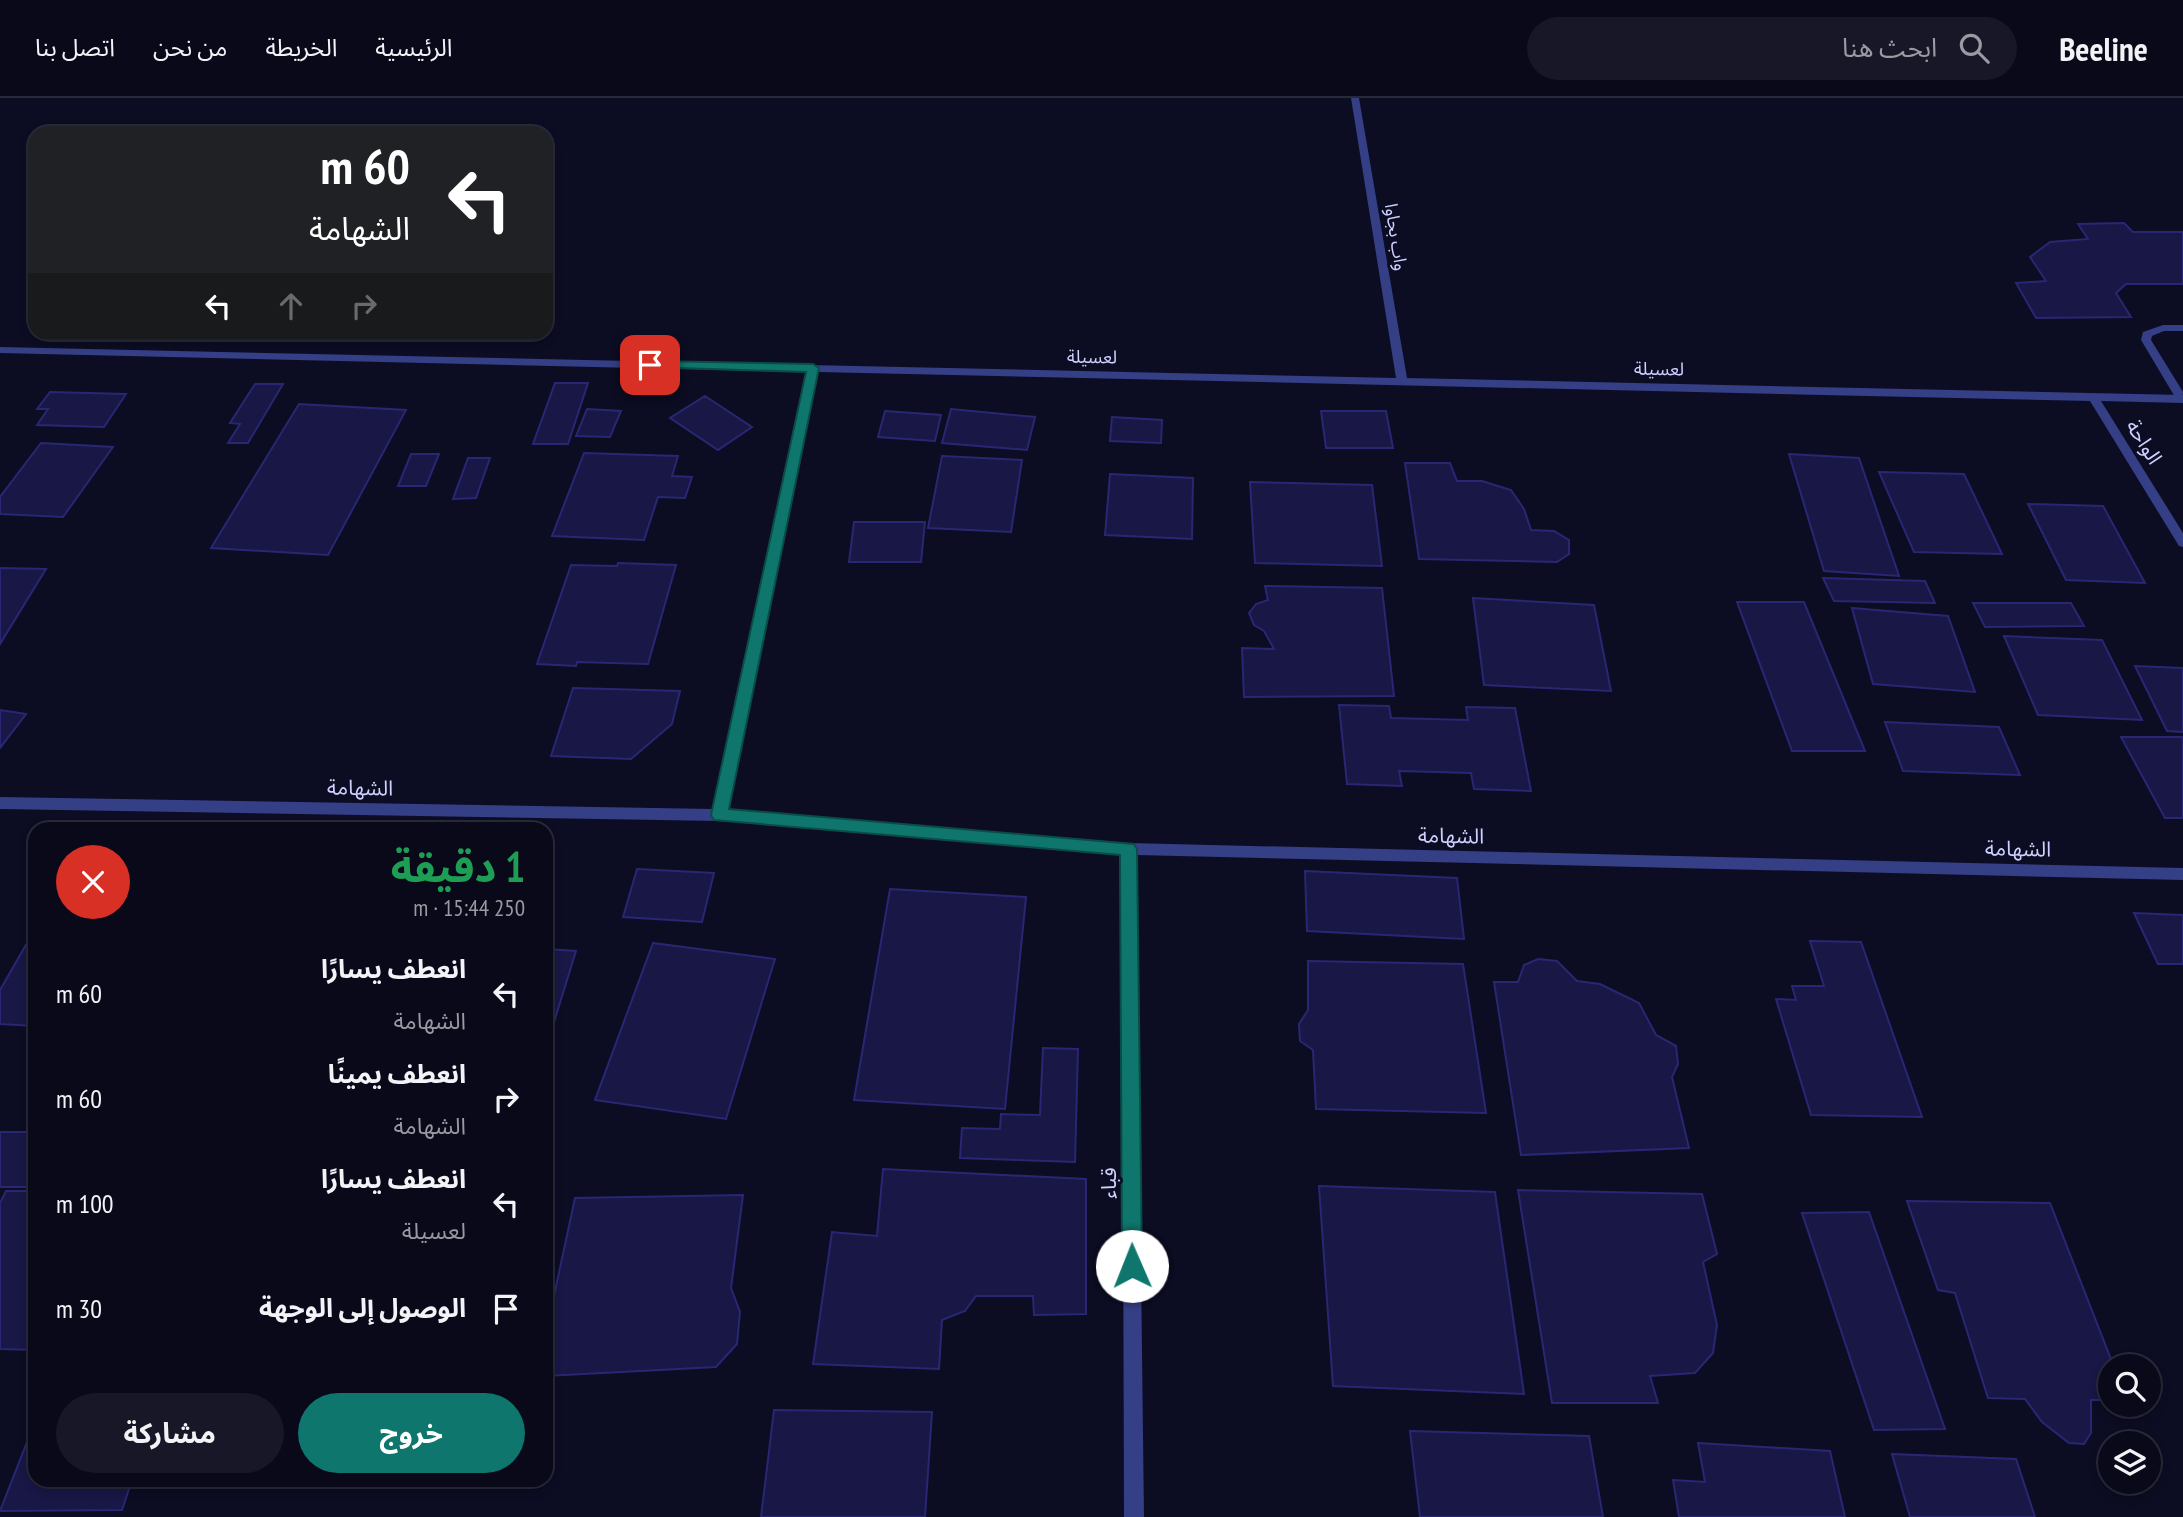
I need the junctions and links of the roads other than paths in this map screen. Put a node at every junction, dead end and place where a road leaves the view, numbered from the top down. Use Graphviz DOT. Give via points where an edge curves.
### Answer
graph roads {
  1 [pos="1355,98"];
  2 [pos="2183,328"];
  3 [pos="0,350"];
  4 [pos="813,368"];
  5 [pos="1402,381"];
  6 [pos="2093,397"];
  7 [pos="2183,399"];
  8 [pos="2183,543"];
  9 [pos="0,803"];
  10 [pos="719,815"];
  11 [pos="1129,849"];
  12 [pos="2183,874"];
  13 [pos="1134,1517"];
  1 -- 5 [label="street, واب بجاوا"];
  2 -- 7 [label="street" via="2153,329 2146,340"];
  3 -- 4 [label="street, لعسيلة"];
  4 -- 5 [label="street, لعسيلة"];
  4 -- 10 [label="street"];
  5 -- 6 [label="street, لعسيلة"];
  6 -- 7 [label="street, لعسيلة"];
  6 -- 8 [label="street, الواحة"];
  9 -- 10 [label="street, الشهامة"];
  10 -- 11 [label="street, الشهامة"];
  11 -- 12 [label="street, الشهامة"];
  11 -- 13 [label="street, قباء"];
}
